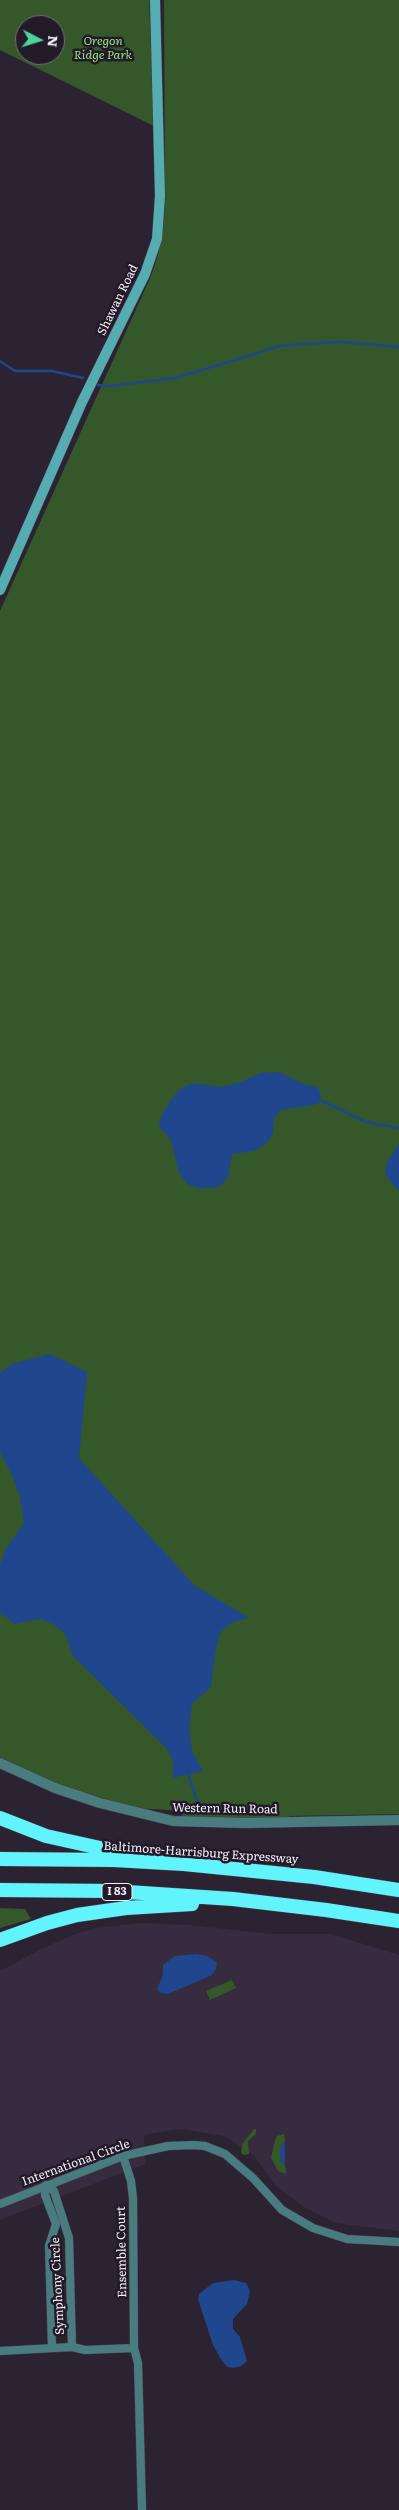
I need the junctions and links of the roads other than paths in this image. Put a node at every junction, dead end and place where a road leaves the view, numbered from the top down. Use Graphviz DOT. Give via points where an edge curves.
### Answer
graph roads {
  1 [pos="155,0"];
  2 [pos="0,590"];
  3 [pos="0,1763"];
  4 [pos="0,1818"];
  5 [pos="399,1820"];
  6 [pos="0,1859"];
  7 [pos="184,1864"];
  8 [pos="0,1890"];
  9 [pos="399,1890"];
  10 [pos="233,1899"];
  11 [pos="399,1921"];
  12 [pos="0,1940"];
  13 [pos="123,2156"];
  14 [pos="46,2185"];
  15 [pos="0,2204"];
  16 [pos="65,2222"];
  17 [pos="56,2224"];
  18 [pos="399,2242"];
  19 [pos="72,2347"];
  20 [pos="52,2348"];
  21 [pos="134,2348"];
  22 [pos="0,2351"];
  23 [pos="142,2510"];
  1 -- 2 [label="main road, Shawan Road" via="160,196 157,240 145,274 82,402"];
  3 -- 5 [label="street, Western Run Road" via="73,1794 173,1821"];
  4 -- 7 [label="highway" via="75,1844"];
  6 -- 7 [label="highway, Baltimore-Harrisburg Expressway"];
  7 -- 9 [label="highway, Baltimore-Harrisburg Expressway" via="314,1877"];
  8 -- 10 [label="highway, I 83"];
  10 -- 11 [label="highway, I 83"];
  10 -- 12 [label="highway" via="227,1906 155,1906 77,1915"];
  13 -- 14 [label="street, International Circle"];
  13 -- 18 [label="street, International Circle" via="168,2146 205,2146 233,2160 282,2210 313,2228 347,2239"];
  13 -- 21 [label="street, Ensemble Court" via="133,2198"];
  14 -- 15 [label="street, International Circle"];
  14 -- 16 [label="street, Symphony Circle" via="54,2191"];
  14 -- 17 [label="street, Symphony Circle" via="45,2195"];
  16 -- 17 [label="street"];
  16 -- 19 [label="street, Symphony Circle" via="69,2244"];
  17 -- 20 [label="street, Symphony Circle" via="49,2246"];
  19 -- 20 [label="street, Symphony Circle"];
  19 -- 21 [label="street, Symphony Circle" via="86,2350"];
  20 -- 22 [label="street, Symphony Circle"];
  21 -- 23 [label="street" via="138,2363"];
}
